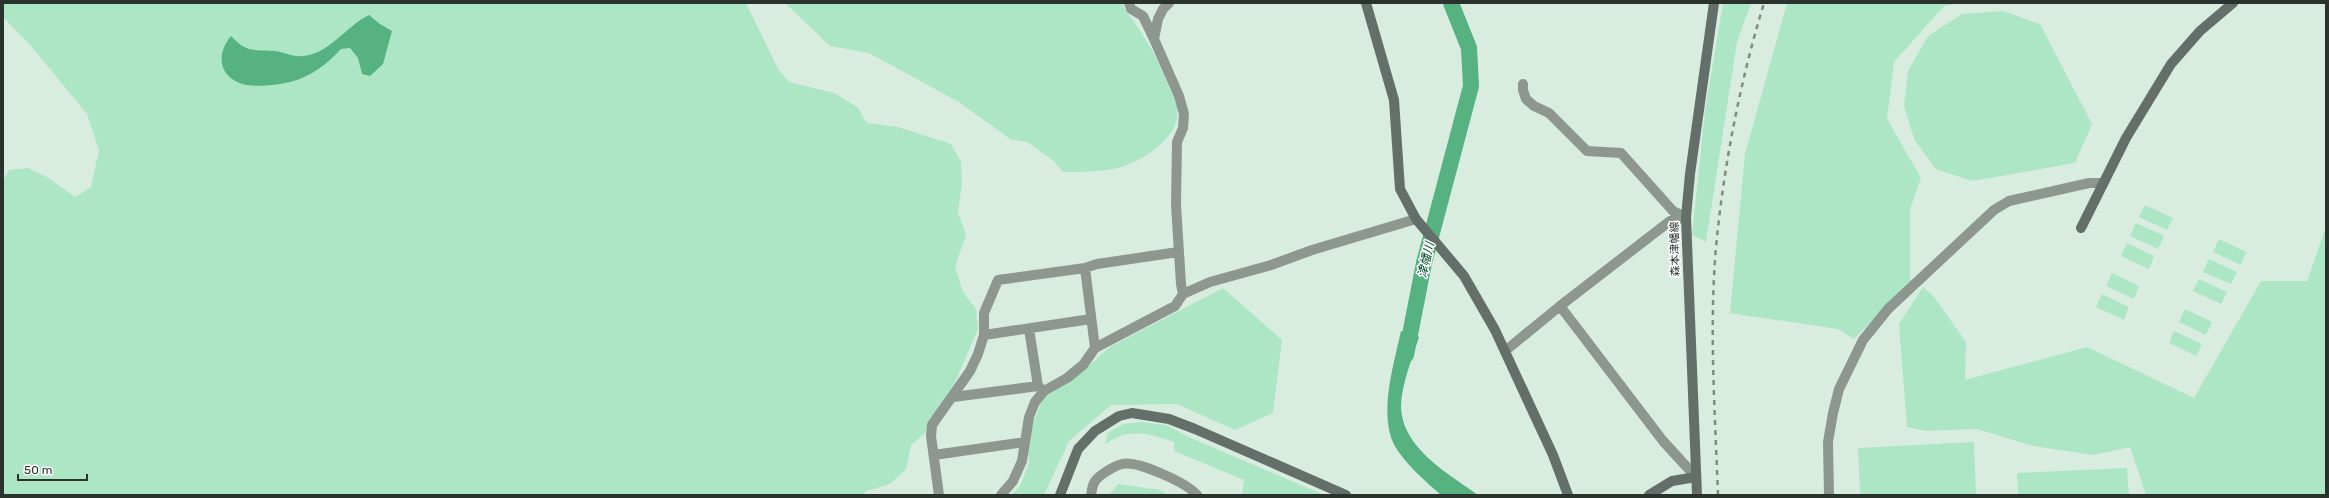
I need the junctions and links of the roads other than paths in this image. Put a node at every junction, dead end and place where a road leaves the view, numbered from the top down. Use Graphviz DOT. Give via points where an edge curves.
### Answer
graph roads {
  1 [pos="1129,3"];
  2 [pos="1169,3"];
  3 [pos="1366,3"];
  4 [pos="1714,3"];
  5 [pos="2233,3"];
  6 [pos="1154,40"];
  7 [pos="1523,84"];
  8 [pos="2103,183"];
  9 [pos="1686,217"];
  10 [pos="1416,219"];
  11 [pos="2081,228"];
  12 [pos="1178,252"];
  13 [pos="1085,268"];
  14 [pos="1183,294"];
  15 [pos="1560,306"];
  16 [pos="1091,319"];
  17 [pos="1029,329"];
  18 [pos="984,335"];
  19 [pos="1095,348"];
  20 [pos="1505,352"];
  21 [pos="1041,388"];
  22 [pos="953,397"];
  23 [pos="1024,442"];
  24 [pos="934,455"];
  25 [pos="1696,477"];
  26 [pos="939,495"];
  27 [pos="1001,495"];
  28 [pos="1060,495"];
  29 [pos="1091,495"];
  30 [pos="1197,495"];
  31 [pos="1346,495"];
  32 [pos="1568,495"];
  33 [pos="1649,495"];
  34 [pos="1698,495"];
  35 [pos="1829,495"];
  1 -- 6 [label="street" via="1131,9 1143,16"];
  2 -- 6 [label="street" via="1158,18"];
  3 -- 10 [label="street" via="1394,100 1400,189"];
  4 -- 9 [label="street, 森本津幡線"];
  5 -- 8 [label="street" via="2200,31 2171,64 2144,106"];
  6 -- 12 [label="street" via="1179,96 1184,114 1183,128 1177,142"];
  7 -- 9 [label="street" via="1526,99 1549,113 1587,151 1621,153 1673,211"];
  8 -- 11 [label="street"];
  8 -- 35 [label="street" via="2089,183 2009,201 1994,210 1888,309 1863,340 1839,389 1828,442"];
  9 -- 15 [label="street" via="1670,221"];
  9 -- 25 [label="street, 森本津幡線"];
  10 -- 14 [label="street" via="1210,282"];
  10 -- 20 [label="street" via="1464,276"];
  12 -- 13 [label="street"];
  12 -- 14 [label="street"];
  13 -- 16 [label="street"];
  13 -- 18 [label="street" via="998,280 984,313"];
  14 -- 19 [label="street" via="1175,306"];
  15 -- 20 [label="street"];
  15 -- 25 [label="street" via="1663,441"];
  16 -- 17 [label="street"];
  16 -- 19 [label="street"];
  17 -- 18 [label="street"];
  17 -- 21 [label="street"];
  18 -- 22 [label="street" via="970,371"];
  19 -- 21 [label="street" via="1083,365 1067,378"];
  20 -- 32 [label="street" via="1553,455"];
  21 -- 22 [label="street"];
  21 -- 23 [label="street" via="1029,418"];
  22 -- 24 [label="street" via="932,424"];
  23 -- 24 [label="street"];
  23 -- 27 [label="street" via="1022,461"];
  24 -- 26 [label="street"];
  25 -- 33 [label="street" via="1672,481"];
  25 -- 34 [label="street, 森本津幡線"];
  28 -- 31 [label="street" via="1078,449 1095,431 1119,416 1132,413 1169,419"];
  29 -- 30 [label="street" via="1094,482 1122,464 1132,464 1165,475 1187,485"];
}
